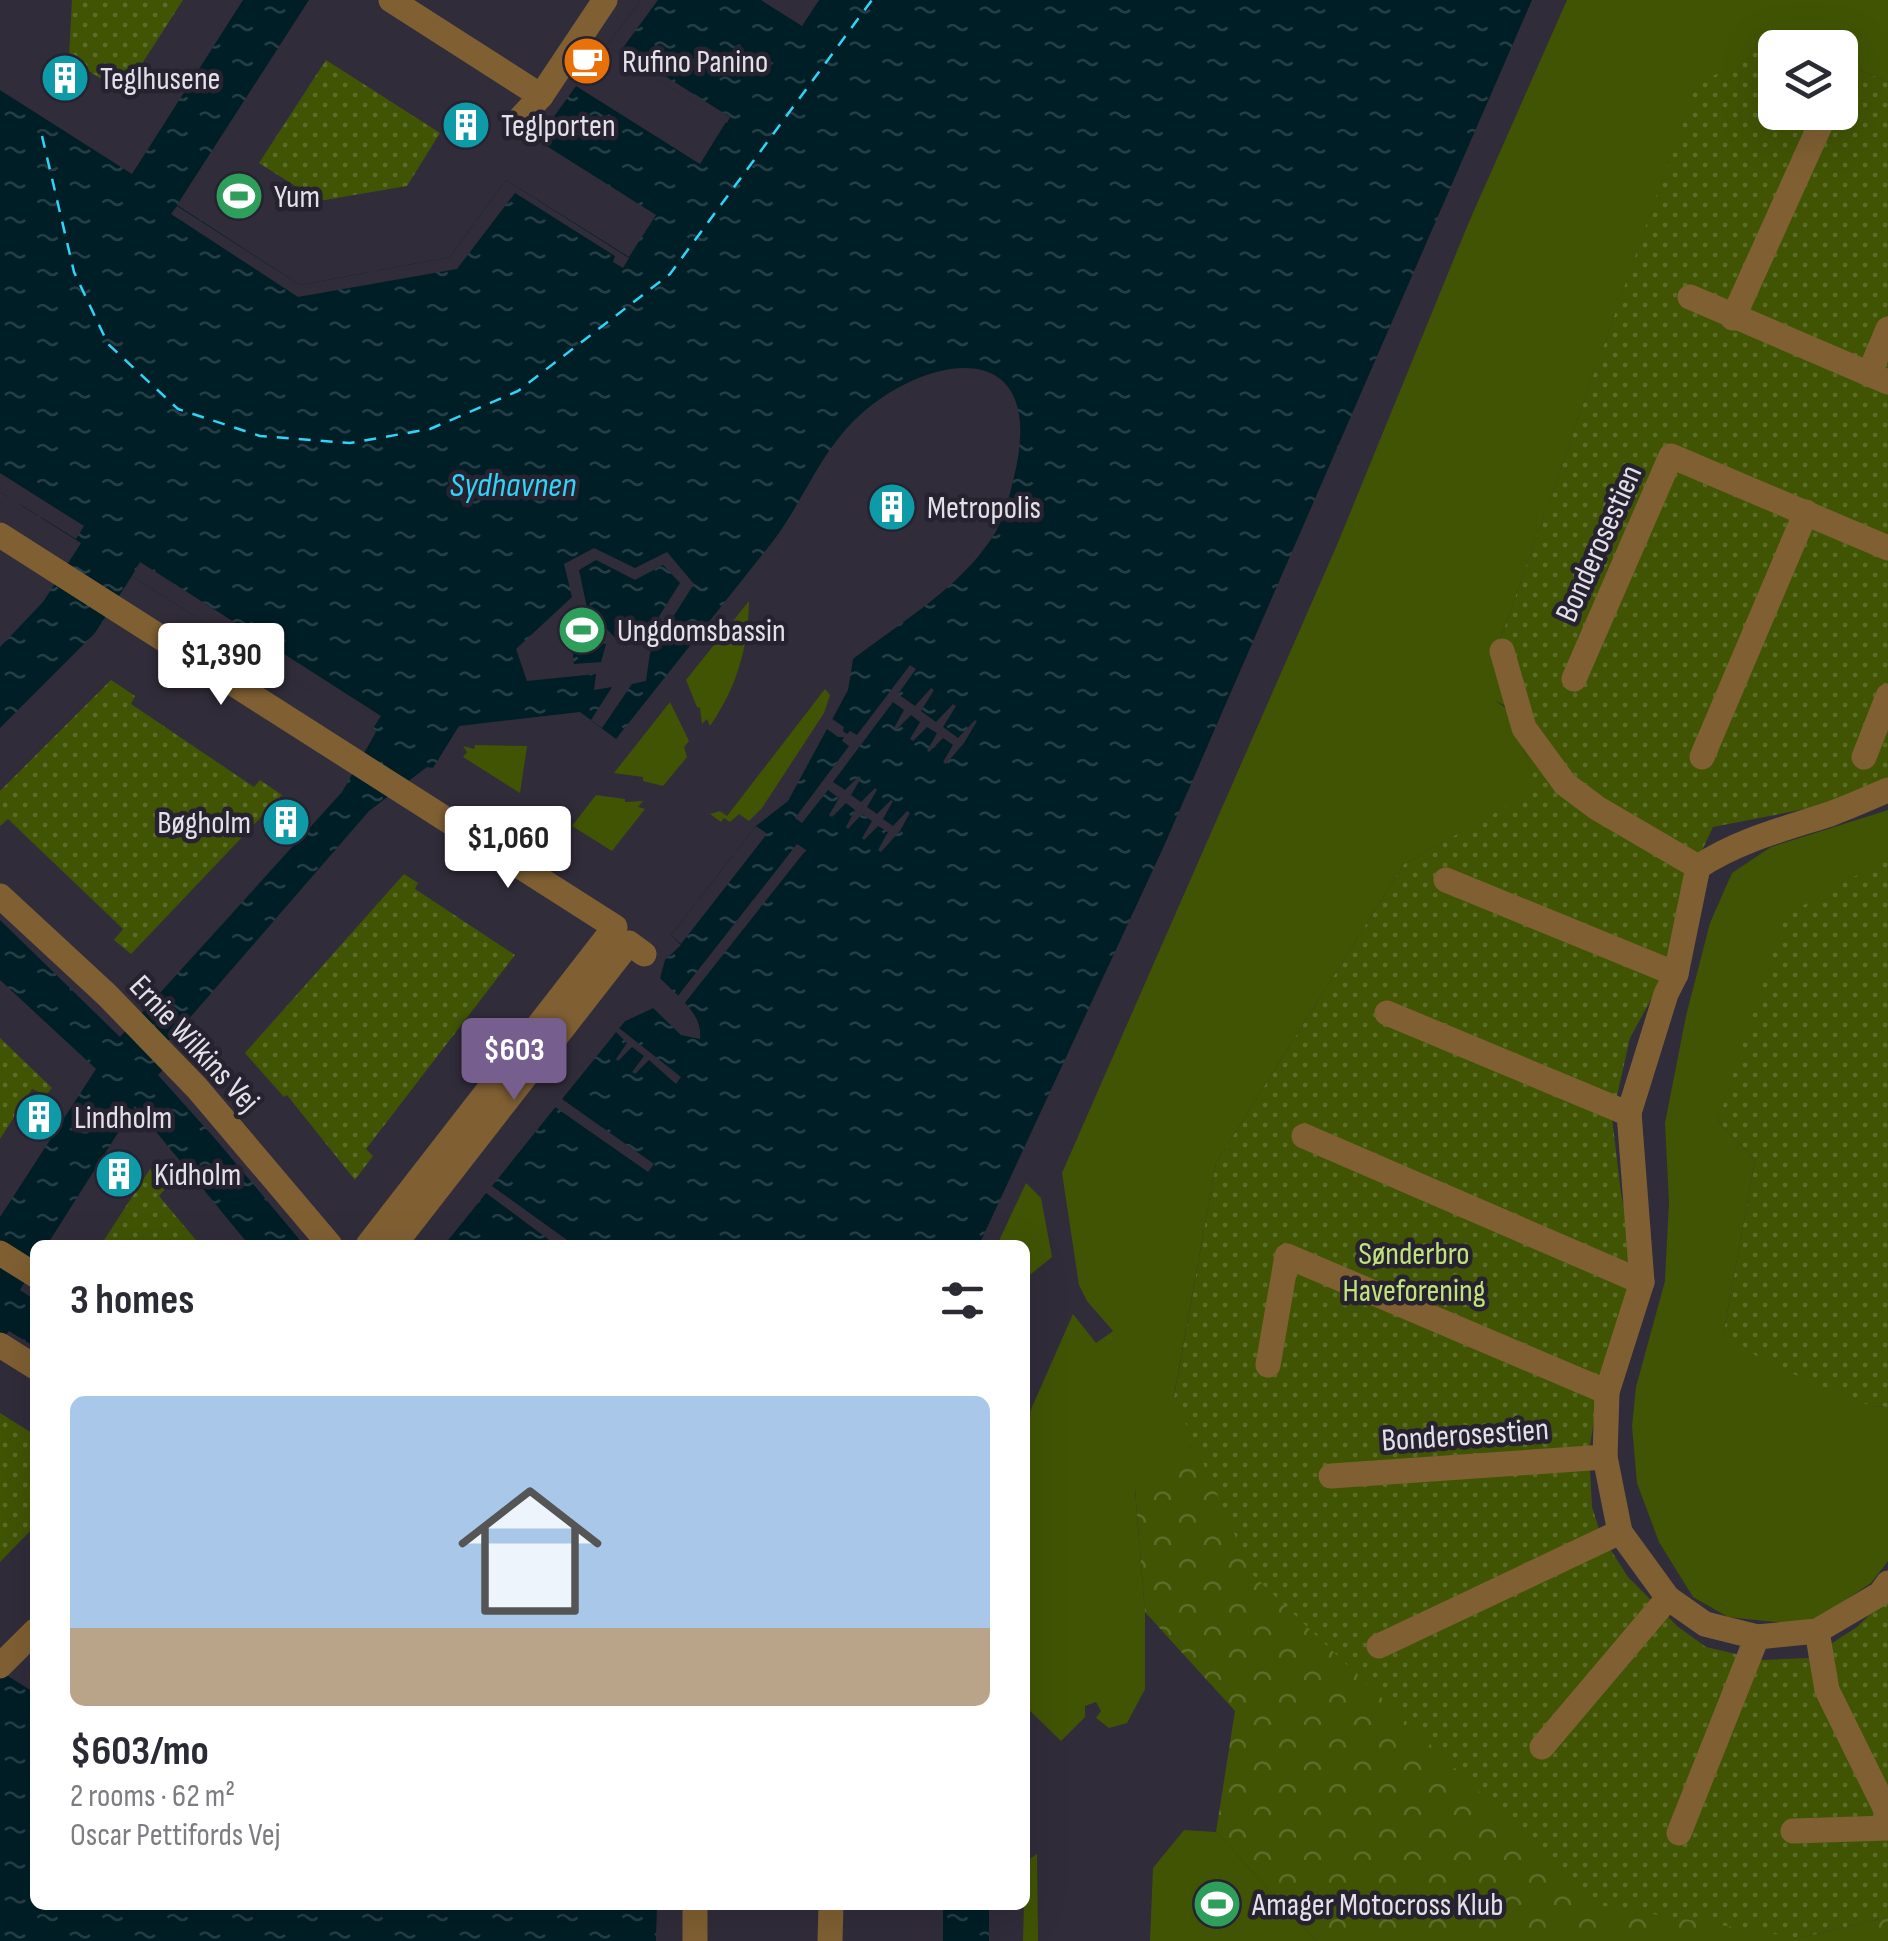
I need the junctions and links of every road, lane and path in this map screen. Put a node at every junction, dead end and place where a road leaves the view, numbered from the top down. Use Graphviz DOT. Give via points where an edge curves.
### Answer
graph roads {
  1 [pos="391,0"];
  2 [pos="605,0"];
  3 [pos="540,96"];
  4 [pos="515,124"];
  5 [pos="1818,130"];
  6 [pos="1690,297"];
  7 [pos="1733,318"];
  8 [pos="1888,329"];
  9 [pos="1879,378"];
  10 [pos="1806,512"];
  11 [pos="0,535"];
  12 [pos="1888,548"];
  13 [pos="1502,651"];
  14 [pos="1574,679"];
  15 [pos="1888,696"];
  16 [pos="1864,757"];
  17 [pos="1702,758"];
  18 [pos="1888,790"];
  19 [pos="1698,867"];
  20 [pos="1446,880"];
  21 [pos="0,896"];
  22 [pos="644,954"];
  23 [pos="1676,974"];
  24 [pos="1387,1013"];
  25 [pos="1629,1114"];
  26 [pos="1304,1136"];
  27 [pos="326,1240"];
  28 [pos="372,1240"];
  29 [pos="398,1240"];
  30 [pos="0,1253"];
  31 [pos="30,1272"];
  32 [pos="1642,1282"];
  33 [pos="3,1347"];
  34 [pos="30,1364"];
  35 [pos="1268,1365"];
  36 [pos="1608,1392"];
  37 [pos="1605,1457"];
  38 [pos="1330,1476"];
  39 [pos="1620,1532"];
  40 [pos="1885,1592"];
  41 [pos="1668,1598"];
  42 [pos="1817,1631"];
  43 [pos="30,1635"];
  44 [pos="1756,1637"];
  45 [pos="1379,1646"];
  46 [pos="2,1660"];
  47 [pos="1542,1747"];
  48 [pos="1888,1814"];
  49 [pos="1888,1828"];
  50 [pos="1793,1831"];
  51 [pos="1679,1833"];
  52 [pos="695,1910"];
  53 [pos="831,1910"];
  54 [pos="696,1941"];
  55 [pos="830,1941"];
  1 -- 3 [label="street"];
  2 -- 3 [label="street"];
  3 -- 4 [label="street"];
  5 -- 7 [label="street"];
  6 -- 7 [label="street"];
  7 -- 9 [label="street"];
  8 -- 9 [label="street"];
  10 -- 12 [label="street, Bonderosestien"];
  10 -- 14 [label="street, Bonderosestien" via="1672,456"];
  10 -- 17 [label="street"];
  11 -- 28 [label="street" via="616,927"];
  13 -- 19 [label="street" via="1524,728 1565,784"];
  15 -- 16 [label="street"];
  18 -- 19 [label="street" via="1748,840"];
  19 -- 23 [label="street"];
  20 -- 23 [label="street"];
  21 -- 27 [label="street, Ernie Wilkins Vej" via="197,1088"];
  22 -- 29 [label="street" via="629,943"];
  23 -- 25 [label="street"];
  24 -- 25 [label="street"];
  25 -- 32 [label="street"];
  26 -- 32 [label="street"];
  30 -- 31 [label="street"];
  32 -- 36 [label="street"];
  33 -- 34 [label="street"];
  35 -- 36 [label="street, Bonderosestien" via="1287,1256"];
  36 -- 37 [label="street"];
  37 -- 38 [label="street, Bonderosestien"];
  37 -- 39 [label="street"];
  39 -- 41 [label="street"];
  39 -- 45 [label="street"];
  40 -- 42 [label="street"];
  41 -- 44 [label="street" via="1705,1624"];
  41 -- 47 [label="street"];
  42 -- 44 [label="street"];
  42 -- 48 [label="street" via="1827,1690"];
  43 -- 46 [label="street"];
  44 -- 51 [label="street"];
  49 -- 50 [label="street"];
  52 -- 54 [label="street"];
  53 -- 55 [label="street"];
}
